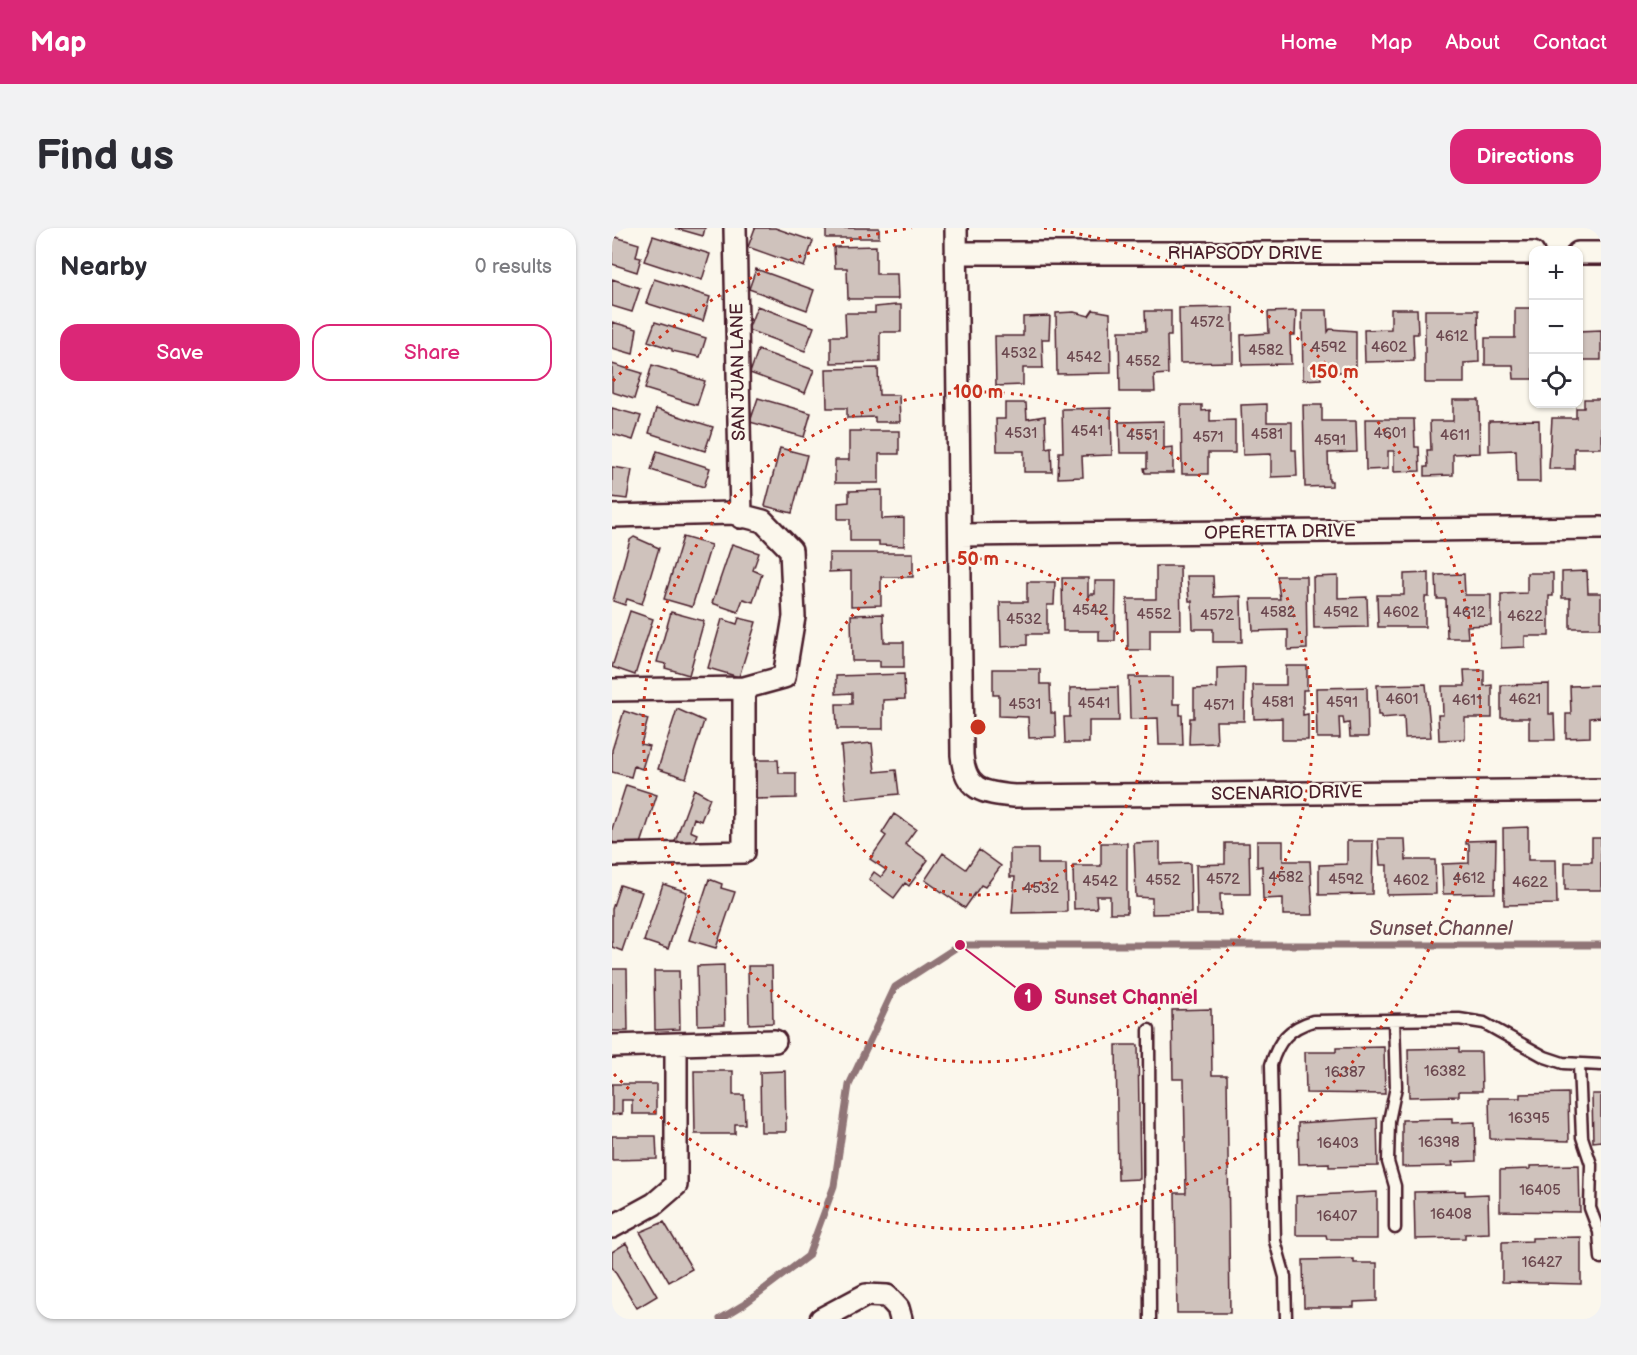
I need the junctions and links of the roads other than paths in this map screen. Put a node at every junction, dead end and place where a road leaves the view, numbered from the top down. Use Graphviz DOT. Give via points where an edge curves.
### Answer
graph roads {
  1 [pos="735,228"];
  2 [pos="956,228"];
  3 [pos="956,253"];
  4 [pos="1529,253"];
  5 [pos="1583,253"];
  6 [pos="1601,253"];
  7 [pos="612,516"];
  8 [pos="741,517"];
  9 [pos="1601,528"];
  10 [pos="960,535"];
  11 [pos="744,688"];
  12 [pos="612,690"];
  13 [pos="1601,790"];
  14 [pos="612,855"];
  15 [pos="1394,1020"];
  16 [pos="1149,1030"];
  17 [pos="775,1041"];
  18 [pos="676,1045"];
  19 [pos="612,1046"];
  20 [pos="1579,1065"];
  21 [pos="1601,1065"];
  22 [pos="612,1227"];
  23 [pos="1395,1228"];
  24 [pos="1601,1257"];
  25 [pos="821,1319"];
  26 [pos="901,1319"];
  27 [pos="1150,1319"];
  28 [pos="1286,1319"];
  1 -- 8 [label="street, SAN JUAN LANE"];
  2 -- 3 [label="street"];
  3 -- 4 [label="street, RHAPSODY DRIVE"];
  3 -- 10 [label="street"];
  5 -- 6 [label="street"];
  7 -- 8 [label="street" via="732,513"];
  8 -- 11 [label="street" via="763,520 791,550 794,617 784,677"];
  9 -- 10 [label="street, OPERETTA DRIVE"];
  10 -- 13 [label="street, SCENARIO DRIVE" via="962,755 964,773 985,792 1014,796"];
  11 -- 12 [label="street"];
  11 -- 14 [label="street" via="744,852"];
  15 -- 20 [label="lane" via="1459,1019 1485,1023 1545,1057"];
  15 -- 23 [label="lane" via="1396,1087 1389,1121 1388,1162 1395,1186"];
  15 -- 28 [label="lane" via="1313,1021 1294,1027 1275,1050 1271,1065 1275,1241 1285,1276"];
  16 -- 27 [label="lane"];
  17 -- 18 [label="street"];
  18 -- 19 [label="street"];
  18 -- 22 [label="street" via="676,1185 654,1204"];
  20 -- 21 [label="lane"];
  20 -- 24 [label="lane" via="1582,1137 1591,1164 1590,1208 1599,1232"];
  25 -- 26 [label="street" via="866,1295 887,1296 898,1308"];
}
